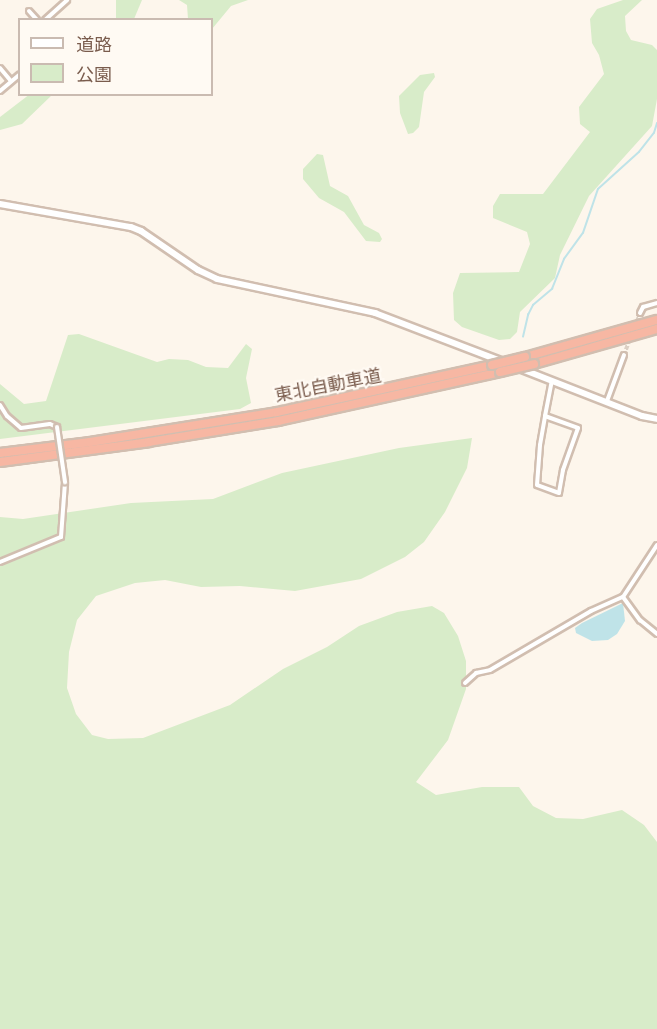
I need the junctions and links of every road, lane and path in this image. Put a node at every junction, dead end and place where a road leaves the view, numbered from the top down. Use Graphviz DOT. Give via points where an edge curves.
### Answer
graph roads {
  1 [pos="67,0"];
  2 [pos="29,11"];
  3 [pos="35,18"];
  4 [pos="47,18"];
  5 [pos="0,68"];
  6 [pos="18,76"];
  7 [pos="11,81"];
  8 [pos="0,91"];
  9 [pos="0,204"];
  10 [pos="657,303"];
  11 [pos="640,313"];
  12 [pos="657,320"];
  13 [pos="657,329"];
  14 [pos="624,356"];
  15 [pos="552,380"];
  16 [pos="606,402"];
  17 [pos="0,405"];
  18 [pos="545,416"];
  19 [pos="657,419"];
  20 [pos="0,453"];
  21 [pos="0,462"];
  22 [pos="657,545"];
  23 [pos="0,562"];
  24 [pos="623,597"];
  25 [pos="657,634"];
  26 [pos="465,683"];
  1 -- 4 [label="street"];
  2 -- 3 [label="street"];
  5 -- 7 [label="street"];
  6 -- 7 [label="street"];
  7 -- 8 [label="street"];
  9 -- 15 [label="street" via="131,227 211,277 375,313"];
  10 -- 11 [label="street" via="643,307"];
  12 -- 20 [label="highway, 東北自動車道, bridge" via="492,365 277,412 102,441"];
  13 -- 21 [label="highway, 東北自動車道, bridge" via="534,364 278,421"];
  14 -- 16 [label="street"];
  15 -- 16 [label="street"];
  15 -- 18 [label="street"];
  16 -- 19 [label="street"];
  17 -- 23 [label="street, bridge" via="21,428 50,424 57,427 64,482 61,537"];
  18 -- 18 [label="street" via="537,485 559,493 578,428"];
  22 -- 24 [label="street"];
  24 -- 25 [label="street" via="640,620"];
  24 -- 26 [label="street" via="591,611 490,670 476,673"];
}
